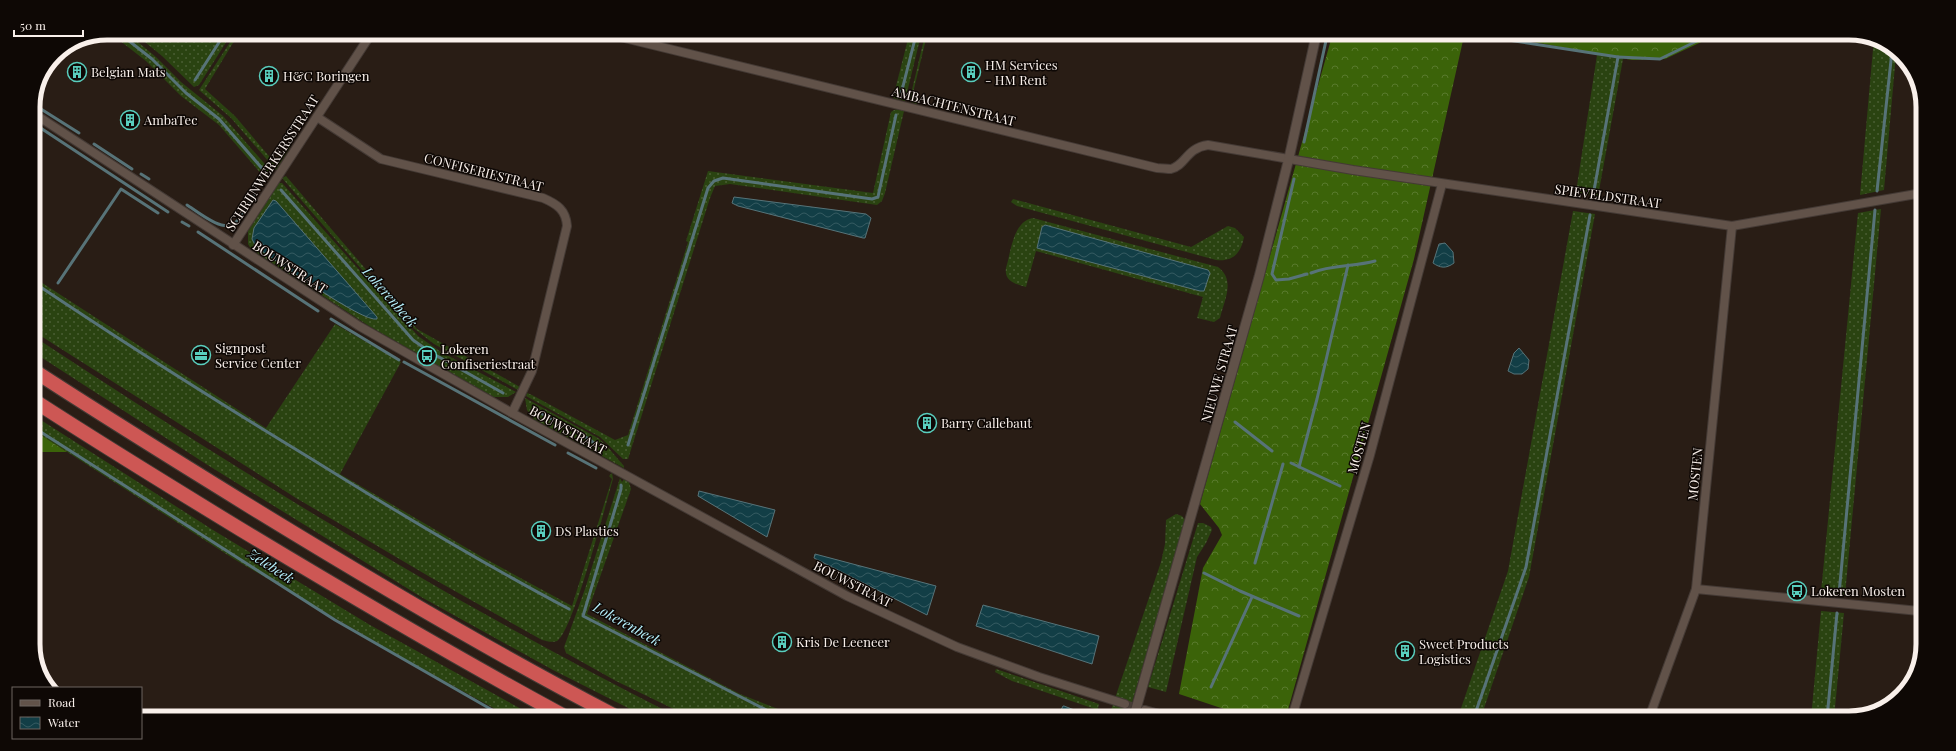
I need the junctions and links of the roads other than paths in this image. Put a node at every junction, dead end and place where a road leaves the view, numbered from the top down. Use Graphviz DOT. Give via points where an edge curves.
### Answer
graph roads {
  1 [pos="367,40"];
  2 [pos="633,40"];
  3 [pos="1315,40"];
  4 [pos="40,118"];
  5 [pos="317,118"];
  6 [pos="1289,158"];
  7 [pos="1442,184"];
  8 [pos="1916,193"];
  9 [pos="1732,226"];
  10 [pos="233,245"];
  11 [pos="40,375"];
  12 [pos="40,405"];
  13 [pos="512,413"];
  14 [pos="1696,589"];
  15 [pos="1916,611"];
  16 [pos="1125,704"];
  17 [pos="1145,710"];
  18 [pos="555,711"];
  19 [pos="606,711"];
  20 [pos="1135,711"];
  21 [pos="1148,711"];
  22 [pos="1294,711"];
  23 [pos="1652,711"];
  1 -- 5 [label="street, SCHRIJNWERKERSSTRAAT"];
  2 -- 6 [label="street, AMBACHTENSTRAAT" via="1157,168 1171,169 1180,164 1192,150 1208,145"];
  3 -- 6 [label="street, NIEUWE STRAAT"];
  4 -- 10 [label="street, BOUWSTRAAT"];
  5 -- 10 [label="street, SCHRIJNWERKERSSTRAAT"];
  5 -- 13 [label="street, CONFISERIESTRAAT" via="381,159 543,198 555,203 567,217 532,371"];
  6 -- 7 [label="street, SPIEVELDSTRAAT"];
  6 -- 20 [label="street, NIEUWE STRAAT" via="1235,368"];
  7 -- 9 [label="street, SPIEVELDSTRAAT"];
  7 -- 22 [label="street, MOSTEN" via="1370,454"];
  8 -- 9 [label="street, SPIEVELDSTRAAT"];
  9 -- 14 [label="street, MOSTEN"];
  10 -- 13 [label="street, BOUWSTRAAT" via="359,326"];
  11 -- 19 [label="highway" via="109,420 338,560 492,650"];
  12 -- 18 [label="highway" via="326,581 480,671"];
  13 -- 16 [label="street, BOUWSTRAAT" via="854,599 943,641 997,662"];
  14 -- 15 [label="street"];
  14 -- 23 [label="street, MOSTEN"];
  17 -- 21 [label="street"];
}
